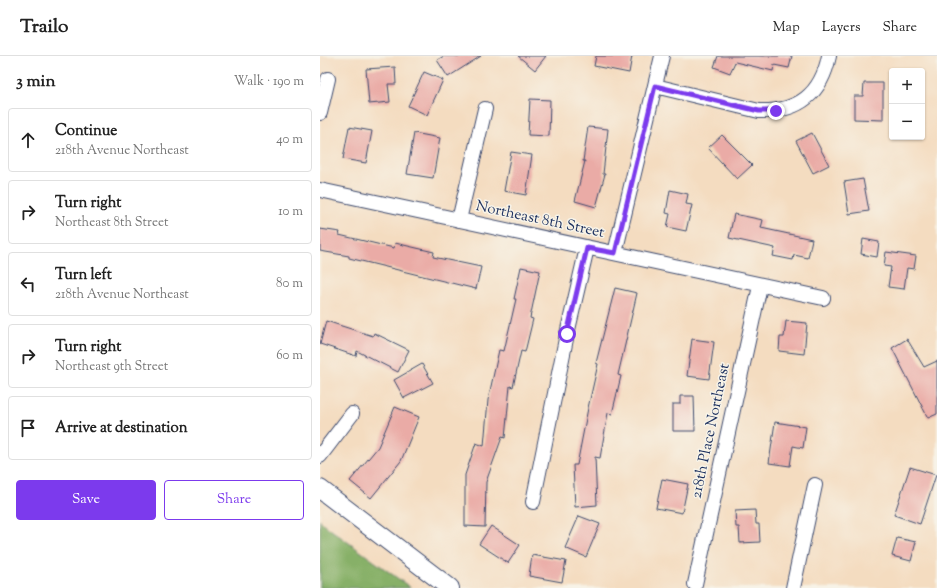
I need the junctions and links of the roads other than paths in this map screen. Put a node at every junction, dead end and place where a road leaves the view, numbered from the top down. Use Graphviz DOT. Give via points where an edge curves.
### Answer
graph roads {
  1 [pos="662,56"];
  2 [pos="829,56"];
  3 [pos="328,79"];
  4 [pos="655,86"];
  5 [pos="484,109"];
  6 [pos="320,113"];
  7 [pos="320,190"];
  8 [pos="459,220"];
  9 [pos="587,248"];
  10 [pos="615,253"];
  11 [pos="760,286"];
  12 [pos="823,298"];
  13 [pos="352,414"];
  14 [pos="320,456"];
  15 [pos="815,485"];
  16 [pos="320,489"];
  17 [pos="533,502"];
  18 [pos="695,584"];
  19 [pos="450,588"];
  20 [pos="793,588"];
  1 -- 4 [label="street"];
  2 -- 4 [label="street" via="821,80 811,95 797,105 776,111 759,111"];
  3 -- 6 [label="street"];
  4 -- 10 [label="street"];
  5 -- 8 [label="street"];
  7 -- 8 [label="street, Northeast 8th Street"];
  8 -- 9 [label="street, Northeast 8th Street"];
  9 -- 10 [label="street, Northeast 8th Street"];
  9 -- 17 [label="street"];
  10 -- 11 [label="street, Northeast 8th Street"];
  11 -- 12 [label="street, Northeast 8th Street"];
  11 -- 18 [label="street, 218th Place Northeast"];
  13 -- 14 [label="street"];
  15 -- 20 [label="street"];
  16 -- 19 [label="street"];
}
